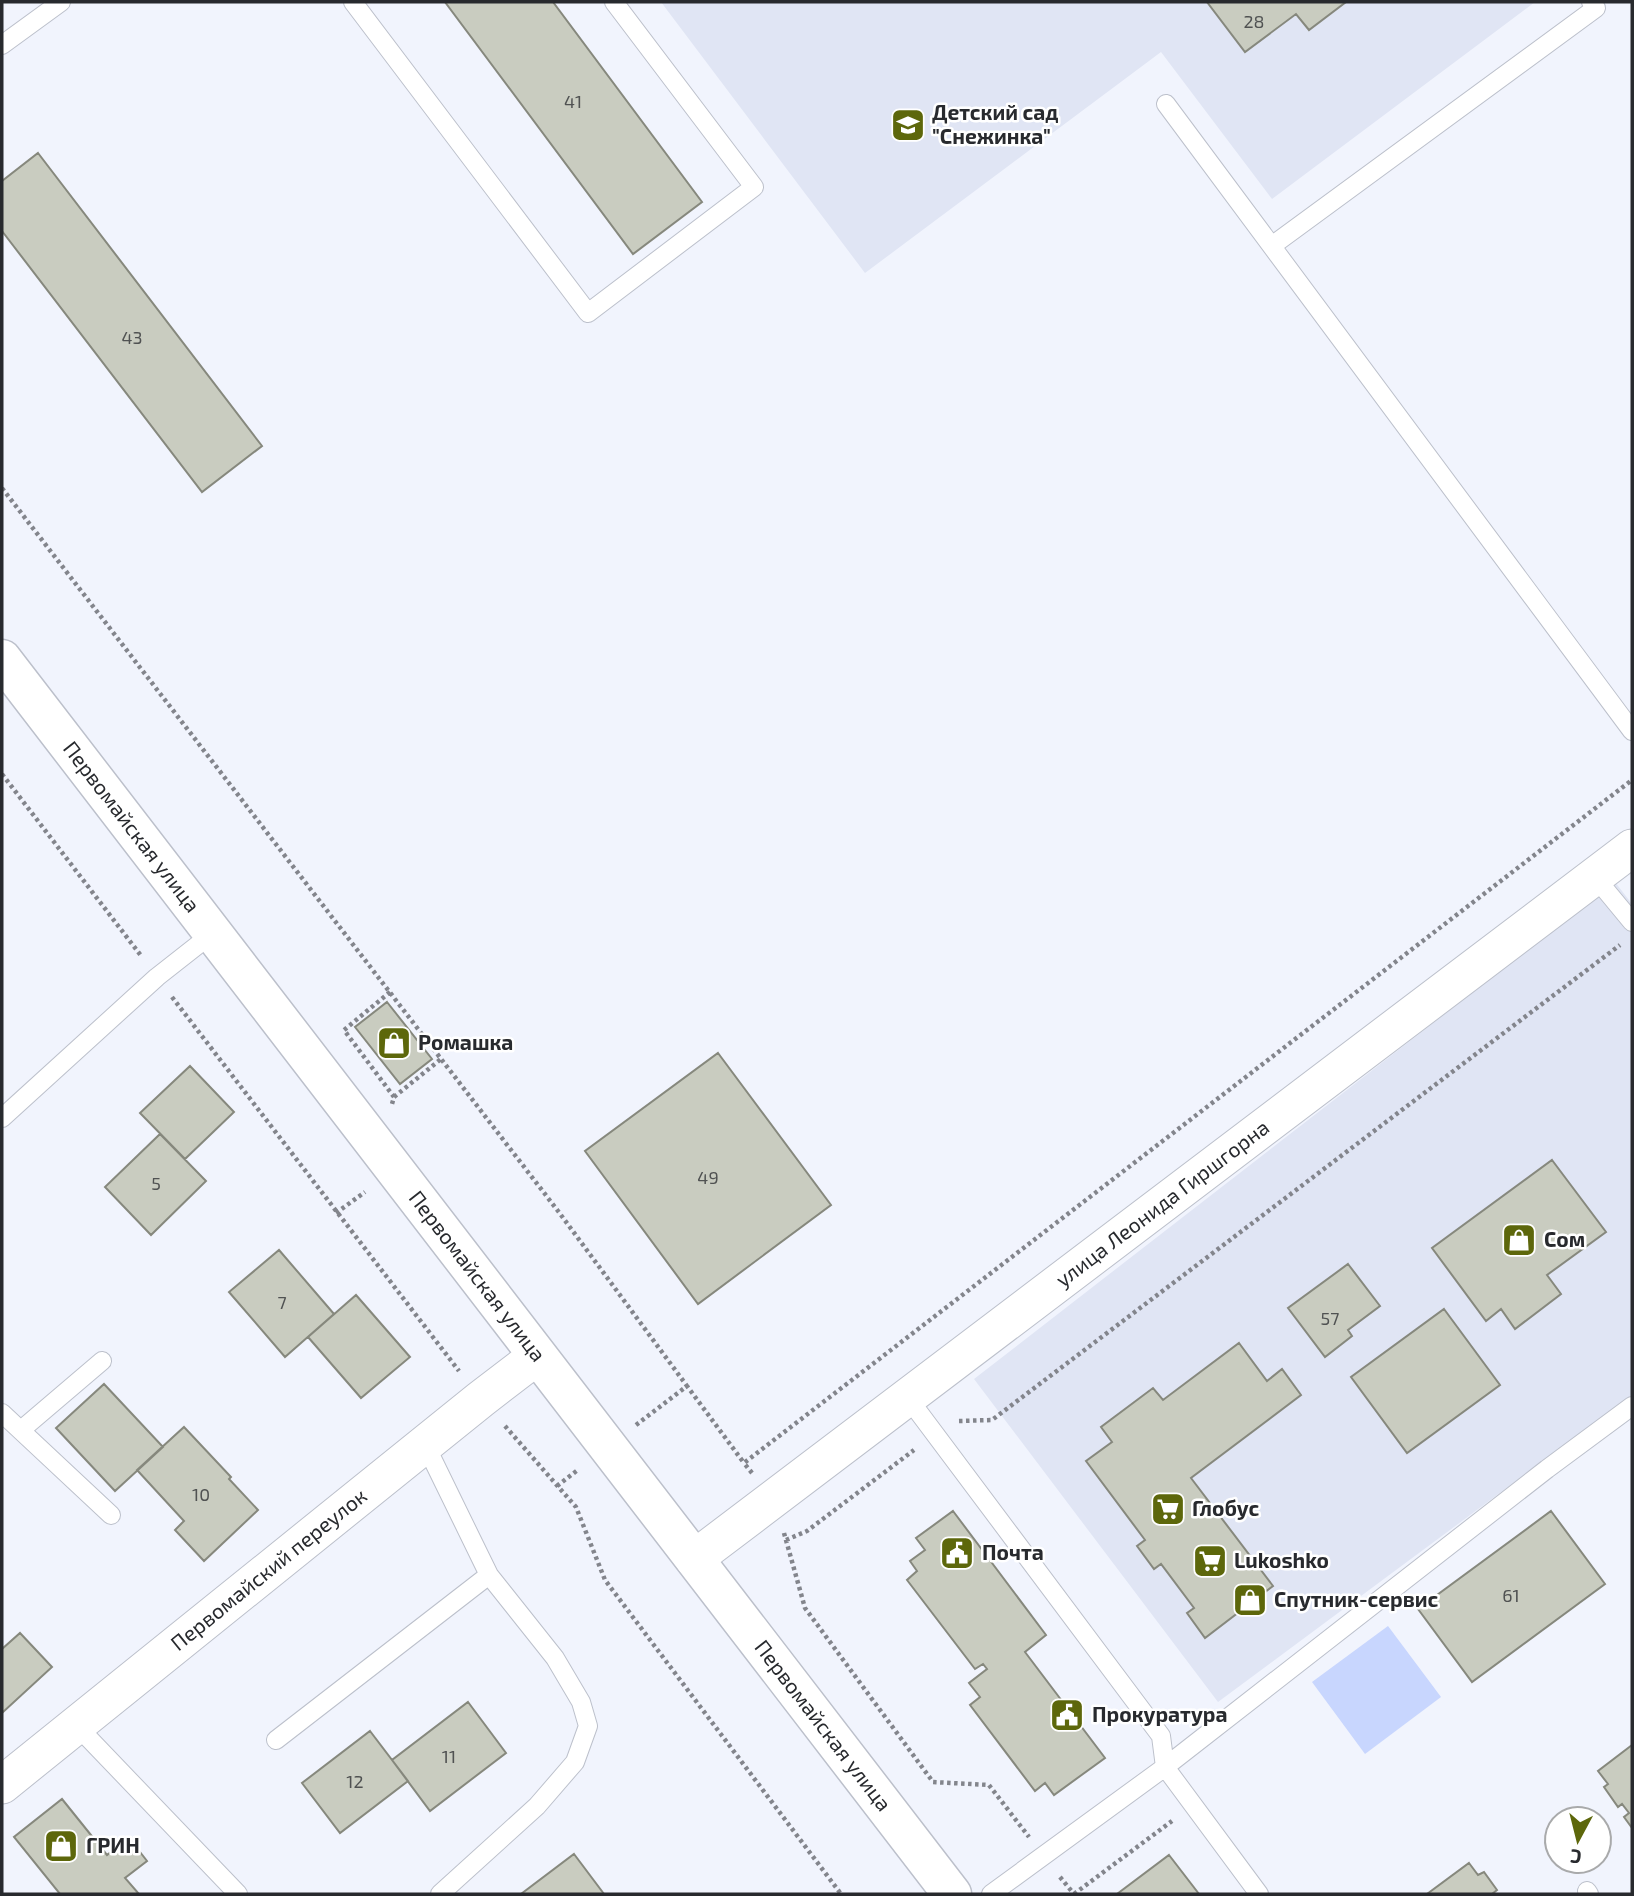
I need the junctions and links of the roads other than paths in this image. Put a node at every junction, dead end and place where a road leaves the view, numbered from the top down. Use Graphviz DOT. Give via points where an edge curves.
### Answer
graph roads {
  1 [pos="61,2"];
  2 [pos="353,2"];
  3 [pos="614,2"];
  4 [pos="1591,2"];
  5 [pos="2,45"];
  6 [pos="1166,104"];
  7 [pos="1273,245"];
  8 [pos="2,659"];
  9 [pos="1632,731"];
  10 [pos="1632,848"];
  11 [pos="1594,876"];
  12 [pos="1632,922"];
  13 [pos="213,933"];
  14 [pos="2,1118"];
  15 [pos="537,1356"];
  16 [pos="102,1361"];
  17 [pos="908,1398"];
  18 [pos="1632,1406"];
  19 [pos="2,1413"];
  20 [pos="22,1430"];
  21 [pos="425,1444"];
  22 [pos="111,1515"];
  23 [pos="694,1559"];
  24 [pos="489,1575"];
  25 [pos="76,1725"];
  26 [pos="276,1740"];
  27 [pos="1165,1767"];
  28 [pos="2,1784"];
  29 [pos="237,1894"];
  30 [pos="440,1894"];
  31 [pos="952,1894"];
  32 [pos="991,1894"];
  33 [pos="1259,1894"];
  1 -- 5 [label="lane"];
  2 -- 3 [label="lane" via="588,313 754,187"];
  4 -- 7 [label="lane" via="1595,8"];
  6 -- 7 [label="lane"];
  7 -- 9 [label="lane"];
  8 -- 13 [label="main road, Первомайская улица"];
  10 -- 11 [label="street, улица Леонида Гиршгорна"];
  11 -- 12 [label="lane"];
  11 -- 17 [label="street, улица Леонида Гиршгорна"];
  13 -- 14 [label="lane" via="157,977"];
  13 -- 15 [label="main road, Первомайская улица"];
  15 -- 21 [label="street, Первомайский переулок"];
  15 -- 23 [label="main road, Первомайская улица"];
  16 -- 20 [label="lane"];
  17 -- 23 [label="street, улица Леонида Гиршгорна"];
  17 -- 27 [label="lane" via="1161,1736"];
  18 -- 27 [label="lane"];
  19 -- 20 [label="lane"];
  20 -- 22 [label="lane"];
  21 -- 24 [label="lane"];
  21 -- 25 [label="street, Первомайский переулок"];
  23 -- 31 [label="main road, Первомайская улица"];
  24 -- 26 [label="lane"];
  24 -- 30 [label="lane" via="555,1658 581,1702 588,1726 575,1762 537,1806"];
  25 -- 28 [label="street, Первомайский переулок"];
  25 -- 29 [label="lane"];
  27 -- 32 [label="lane"];
  27 -- 33 [label="lane"];
}
